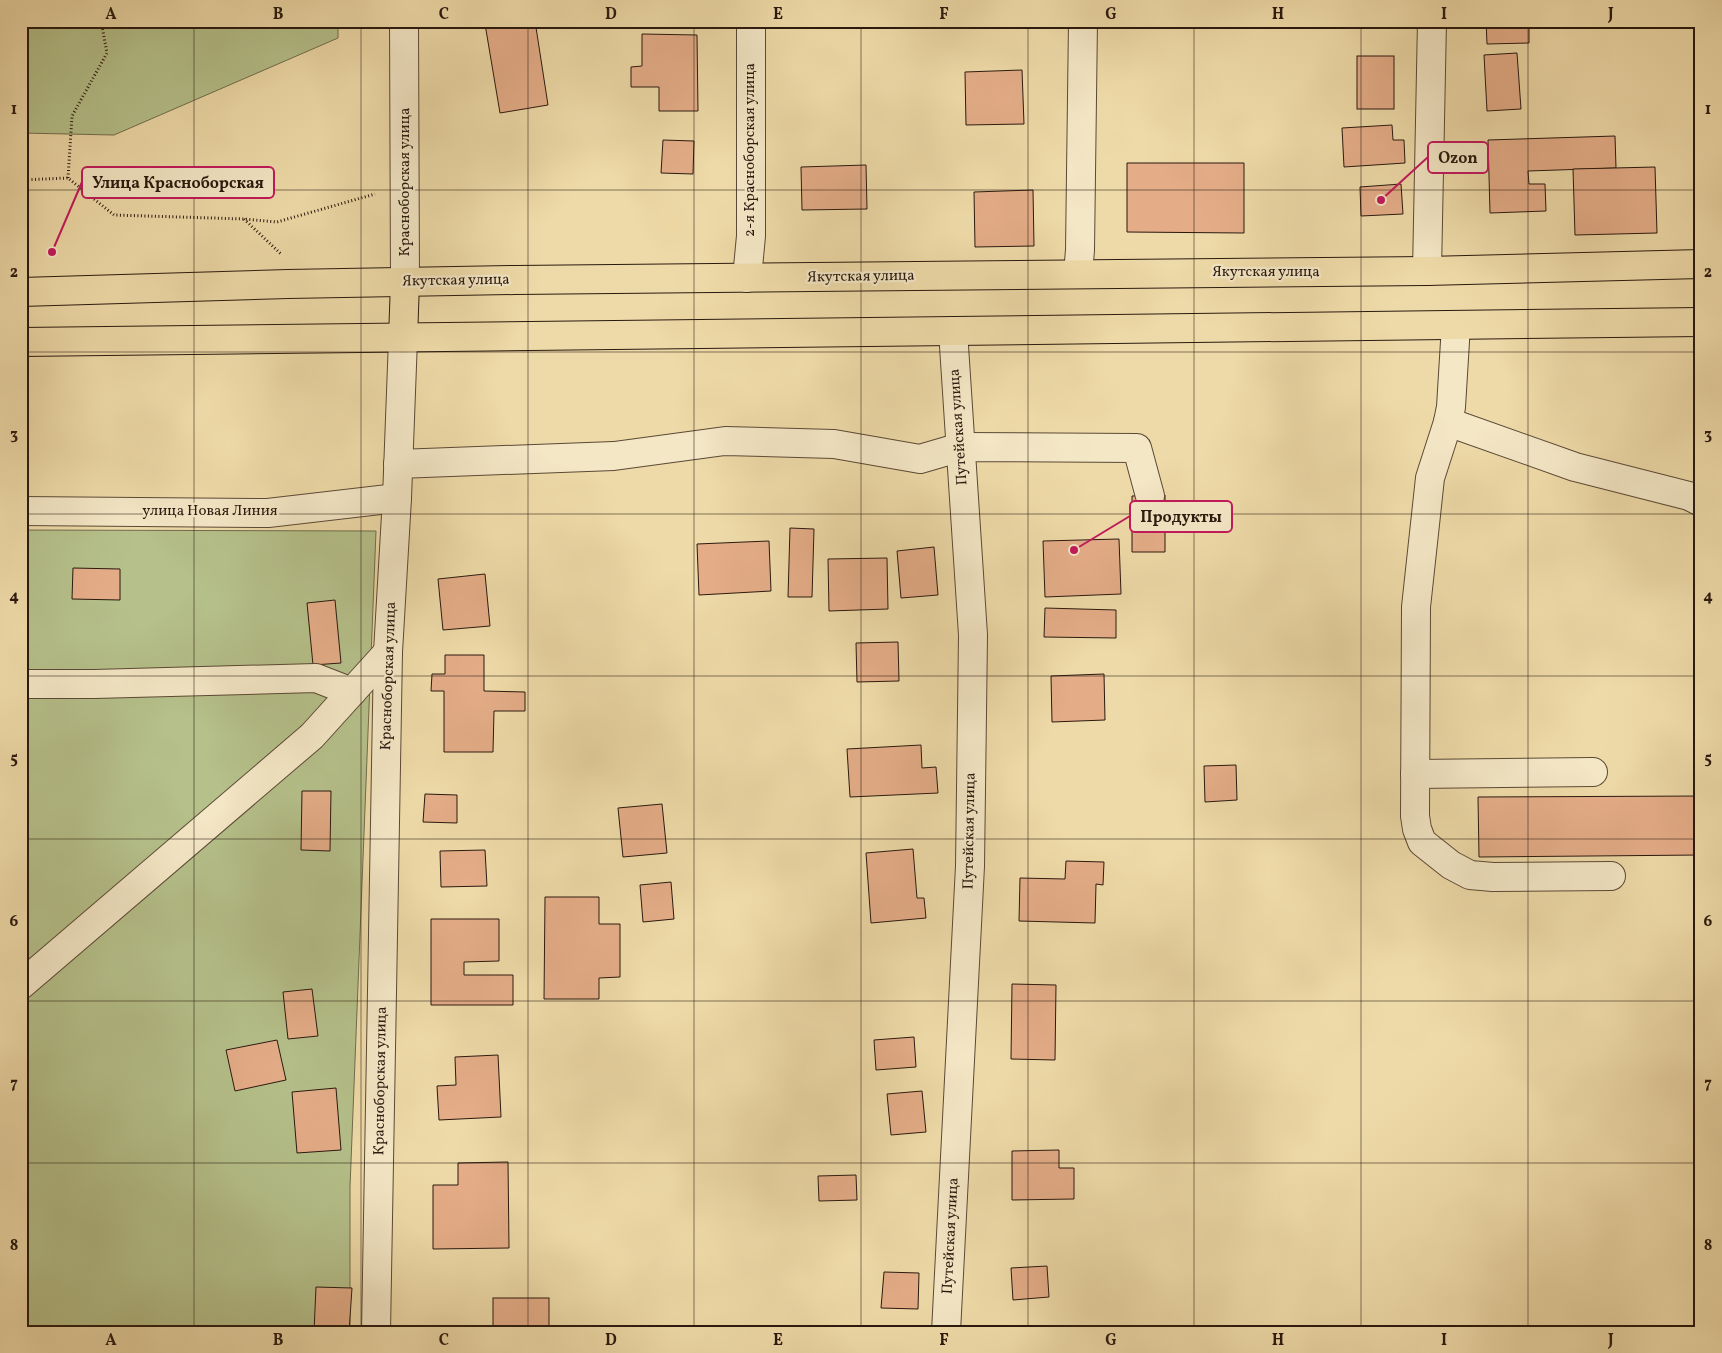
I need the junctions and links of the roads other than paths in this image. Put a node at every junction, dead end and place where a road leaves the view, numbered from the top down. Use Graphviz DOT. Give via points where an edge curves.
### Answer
graph roads {
  1 [pos="404,21"];
  2 [pos="751,21"];
  3 [pos="1084,21"];
  4 [pos="1432,21"];
  5 [pos="1701,264"];
  6 [pos="1427,271"];
  7 [pos="1078,274"];
  8 [pos="747,278"];
  9 [pos="405,282"];
  10 [pos="21,292"];
  11 [pos="1701,322"];
  12 [pos="1456,325"];
  13 [pos="954,331"];
  14 [pos="403,338"];
  15 [pos="21,342"];
  16 [pos="1448,422"];
  17 [pos="960,447"];
  18 [pos="398,464"];
  19 [pos="1697,495"];
  20 [pos="1150,496"];
  21 [pos="398,498"];
  22 [pos="21,511"];
  23 [pos="388,652"];
  24 [pos="21,684"];
  25 [pos="352,692"];
  26 [pos="1593,772"];
  27 [pos="1415,774"];
  28 [pos="1611,876"];
  29 [pos="21,985"];
  30 [pos="376,1332"];
  31 [pos="946,1332"];
  1 -- 9 [label="street, Красноборская улица"];
  2 -- 8 [label="street, 2-я Красноборская улица" via="751,236"];
  3 -- 7 [label="street"];
  4 -- 6 [label="street"];
  5 -- 6 [label="main road, Якутская улица"];
  6 -- 7 [label="main road, Якутская улица"];
  7 -- 8 [label="main road, Якутская улица"];
  8 -- 9 [label="main road, Якутская улица"];
  9 -- 10 [label="main road, Якутская улица"];
  9 -- 14 [label="main road, Красноборская улица"];
  11 -- 12 [label="main road"];
  12 -- 13 [label="main road"];
  12 -- 16 [label="street"];
  13 -- 14 [label="main road"];
  13 -- 17 [label="street, Путейская улица"];
  14 -- 15 [label="main road"];
  14 -- 18 [label="street, Красноборская улица"];
  16 -- 19 [label="street" via="1575,467"];
  16 -- 27 [label="street" via="1430,478 1416,607"];
  17 -- 18 [label="street" via="920,459 834,444 725,442 614,456"];
  17 -- 20 [label="street" via="1137,448"];
  17 -- 31 [label="street, Путейская улица" via="973,635 970,866"];
  18 -- 21 [label="street, Красноборская улица"];
  21 -- 22 [label="street, улица Новая Линия" via="268,513"];
  21 -- 23 [label="street, Красноборская улица"];
  23 -- 25 [label="street"];
  23 -- 30 [label="street, Красноборская улица"];
  24 -- 25 [label="street" via="316,678"];
  25 -- 29 [label="street" via="312,736"];
  26 -- 27 [label="street"];
  27 -- 28 [label="street" via="1415,816 1422,842 1464,872 1493,878"];
}
